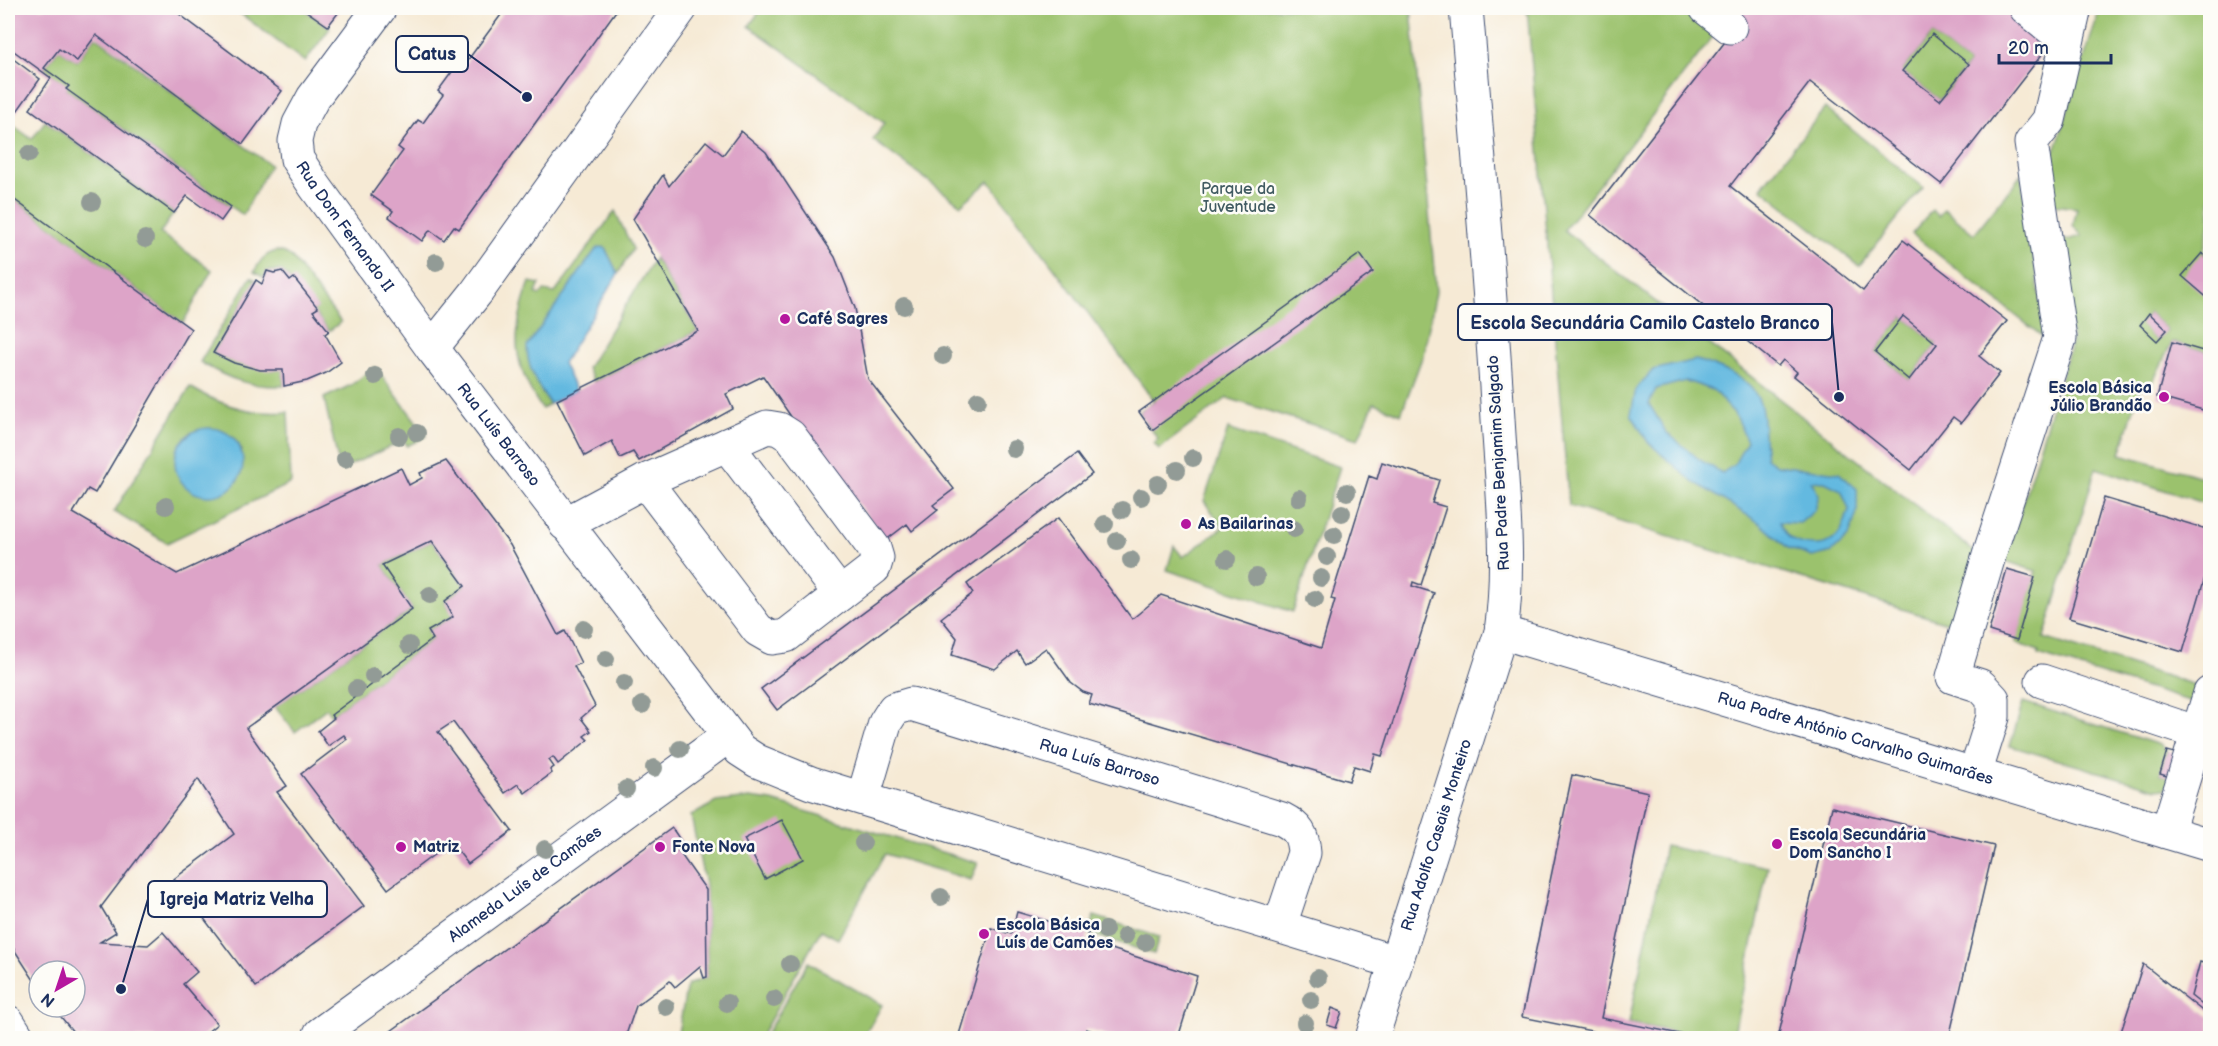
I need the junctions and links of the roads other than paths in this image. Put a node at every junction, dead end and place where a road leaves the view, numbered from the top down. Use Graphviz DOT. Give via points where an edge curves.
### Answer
graph roads {
  1 [pos="380,8"];
  2 [pos="681,8"];
  3 [pos="1466,8"];
  4 [pos="2025,8"];
  5 [pos="2075,8"];
  6 [pos="2067,41"];
  7 [pos="432,348"];
  8 [pos="728,445"];
  9 [pos="645,481"];
  10 [pos="565,524"];
  11 [pos="840,594"];
  12 [pos="1501,632"];
  13 [pos="2042,681"];
  14 [pos="2211,693"];
  15 [pos="2198,734"];
  16 [pos="728,736"];
  17 [pos="1975,774"];
  18 [pos="2198,775"];
  19 [pos="863,798"];
  20 [pos="2167,832"];
  21 [pos="2211,845"];
  22 [pos="1280,925"];
  23 [pos="1395,962"];
  24 [pos="8,1022"];
  25 [pos="320,1034"];
  26 [pos="18,1038"];
  27 [pos="1372,1038"];
  1 -- 7 [label="street, Rua Dom Fernando II" via="313,98 299,124 295,141 297,159"];
  2 -- 7 [label="street" via="476,293"];
  3 -- 12 [label="street, Rua Padre Benjamim Salgado" via="1491,299 1504,524"];
  4 -- 6 [label="street"];
  5 -- 6 [label="street"];
  6 -- 17 [label="street" via="2049,120 2031,143 2060,338 1953,677 1981,686 1993,699 1993,717"];
  7 -- 10 [label="street, Rua Luís Barroso"];
  8 -- 9 [label="street"];
  8 -- 11 [label="street"];
  8 -- 11 [label="street" via="767,427 790,436 877,558 874,568"];
  9 -- 10 [label="street"];
  9 -- 11 [label="street" via="758,630 772,638 786,636"];
  10 -- 16 [label="street, Rua Luís Barroso"];
  12 -- 17 [label="street, Rua Padre António Carvalho Guimarães"];
  12 -- 23 [label="street, Rua Adolfo Casais Monteiro"];
  13 -- 15 [label="street"];
  14 -- 15 [label="street"];
  15 -- 18 [label="street"];
  16 -- 19 [label="street, Rua Luís Barroso" via="757,761"];
  16 -- 25 [label="street, Alameda Luís de Camões"];
  17 -- 20 [label="street, Rua Padre António Carvalho Guimarães"];
  18 -- 20 [label="street"];
  19 -- 22 [label="street, Rua Luís Barroso"];
  19 -- 22 [label="street, Rua Luís Barroso" via="885,723 894,709 911,704 1292,824 1304,840 1304,853"];
  20 -- 21 [label="street, Rua Padre António Carvalho Guimarães"];
  22 -- 23 [label="street, Rua Luís Barroso"];
  23 -- 27 [label="street, Rua Adolfo Casais Monteiro"];
  24 -- 26 [label="street"];
}
